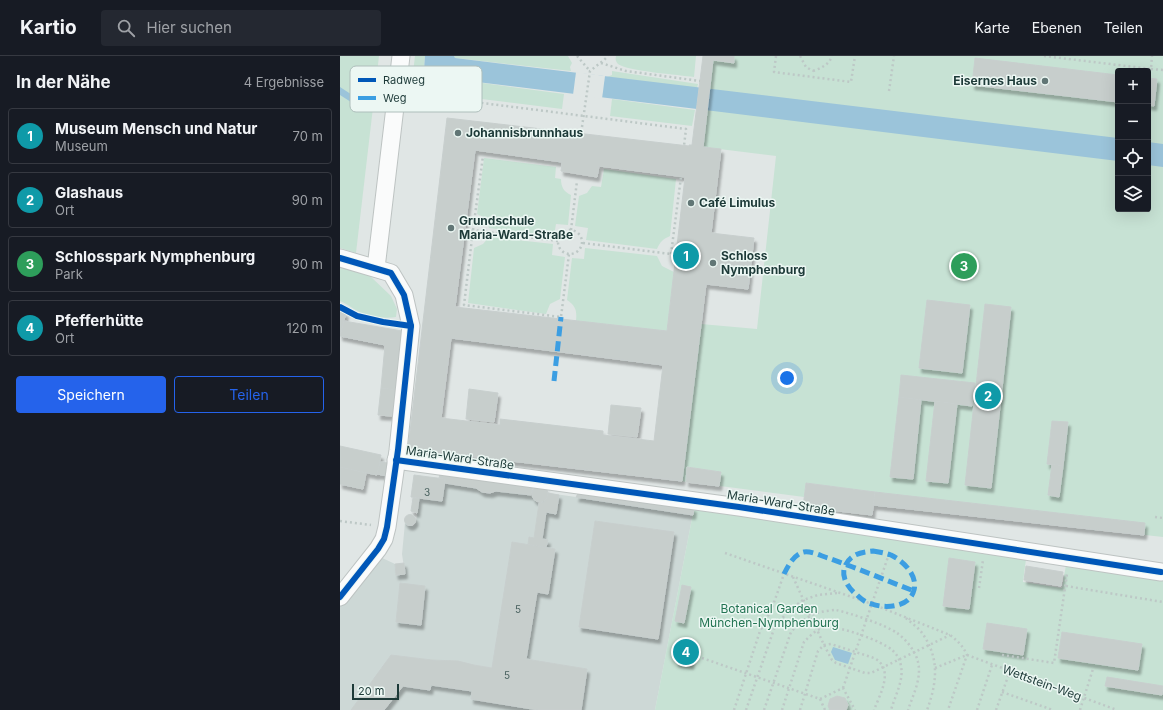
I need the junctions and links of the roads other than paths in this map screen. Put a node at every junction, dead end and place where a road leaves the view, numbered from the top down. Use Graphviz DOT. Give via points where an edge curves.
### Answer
graph roads {
  1 [pos="401,56"];
  2 [pos="400,66"];
  3 [pos="395,112"];
  4 [pos="340,258"];
  5 [pos="376,268"];
  6 [pos="396,460"];
  7 [pos="1161,572"];
  8 [pos="340,597"];
  1 -- 2 [label="street"];
  3 -- 5 [label="street"];
  4 -- 5 [label="street, Maria-Ward-Straße"];
  5 -- 6 [label="street, Maria-Ward-Straße" via="391,273 404,295 411,326"];
  6 -- 7 [label="street, Maria-Ward-Straße" via="739,507"];
  6 -- 8 [label="street, Maria-Ward-Straße" via="384,539"];
}
